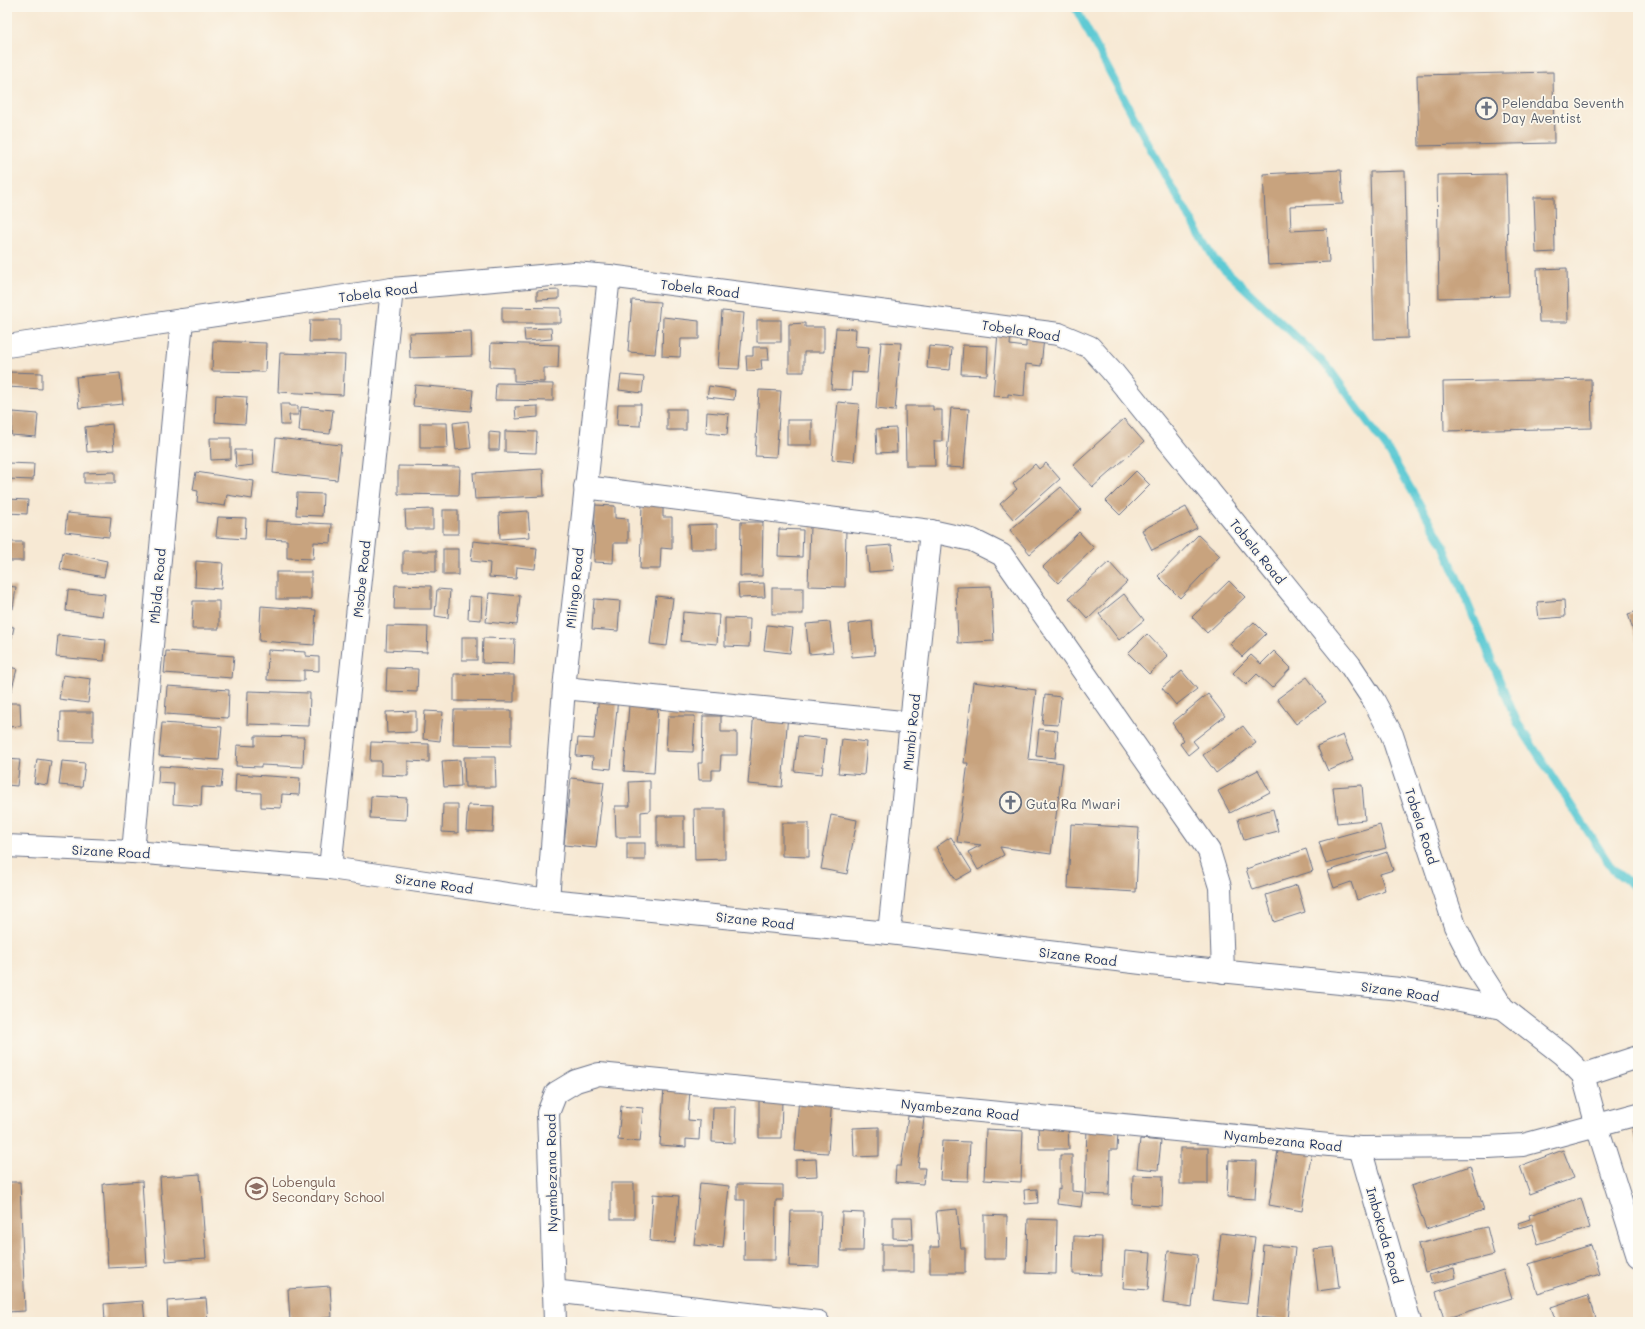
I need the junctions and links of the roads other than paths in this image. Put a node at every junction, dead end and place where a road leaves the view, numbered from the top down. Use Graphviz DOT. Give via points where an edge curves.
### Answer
graph roads {
  1 [pos="609,276"];
  2 [pos="392,289"];
  3 [pos="182,320"];
  4 [pos="7,346"];
  5 [pos="585,487"];
  6 [pos="931,531"];
  7 [pos="564,688"];
  8 [pos="912,723"];
  9 [pos="7,846"];
  10 [pos="133,852"];
  11 [pos="330,868"];
  12 [pos="548,900"];
  13 [pos="889,933"];
  14 [pos="1223,972"];
  15 [pos="1503,1008"];
  16 [pos="1638,1057"];
  17 [pos="1583,1075"];
  18 [pos="1638,1114"];
  19 [pos="1597,1126"];
  20 [pos="1360,1148"];
  21 [pos="1638,1256"];
  22 [pos="553,1291"];
  23 [pos="555,1322"];
  24 [pos="818,1322"];
  25 [pos="1410,1322"];
  1 -- 2 [label="street, Tobela Road" via="574,273"];
  1 -- 5 [label="street, Milingo Road"];
  1 -- 15 [label="street, Tobela Road" via="1059,334 1090,348 1112,370 1345,660 1374,701 1392,735 1455,926 1474,963"];
  2 -- 3 [label="street, Tobela Road"];
  2 -- 11 [label="street, Msobe Road"];
  3 -- 4 [label="street, Tobela Road"];
  3 -- 10 [label="street, Mbida Road"];
  5 -- 6 [label="street"];
  5 -- 7 [label="street, Milingo Road"];
  6 -- 8 [label="street, Mumbi Road"];
  6 -- 14 [label="street" via="972,540 1002,555 1209,852 1220,887"];
  7 -- 8 [label="street"];
  7 -- 12 [label="street, Milingo Road"];
  8 -- 13 [label="street, Mumbi Road"];
  9 -- 10 [label="street, Sizane Road"];
  10 -- 11 [label="street, Sizane Road"];
  11 -- 12 [label="street, Sizane Road"];
  12 -- 13 [label="street, Sizane Road"];
  13 -- 14 [label="street, Sizane Road"];
  14 -- 15 [label="street, Sizane Road" via="1400,989"];
  15 -- 17 [label="street, Tobela Road" via="1562,1054"];
  16 -- 17 [label="street"];
  17 -- 19 [label="street"];
  18 -- 19 [label="street, Nyambezana Road"];
  19 -- 20 [label="street, Nyambezana Road" via="1523,1145"];
  19 -- 21 [label="street"];
  20 -- 22 [label="street, Nyambezana Road" via="599,1074 556,1093 548,1113"];
  20 -- 25 [label="street, Imbokoda Road"];
  22 -- 23 [label="street, Nyambezana Road"];
  22 -- 24 [label="street"];
}
